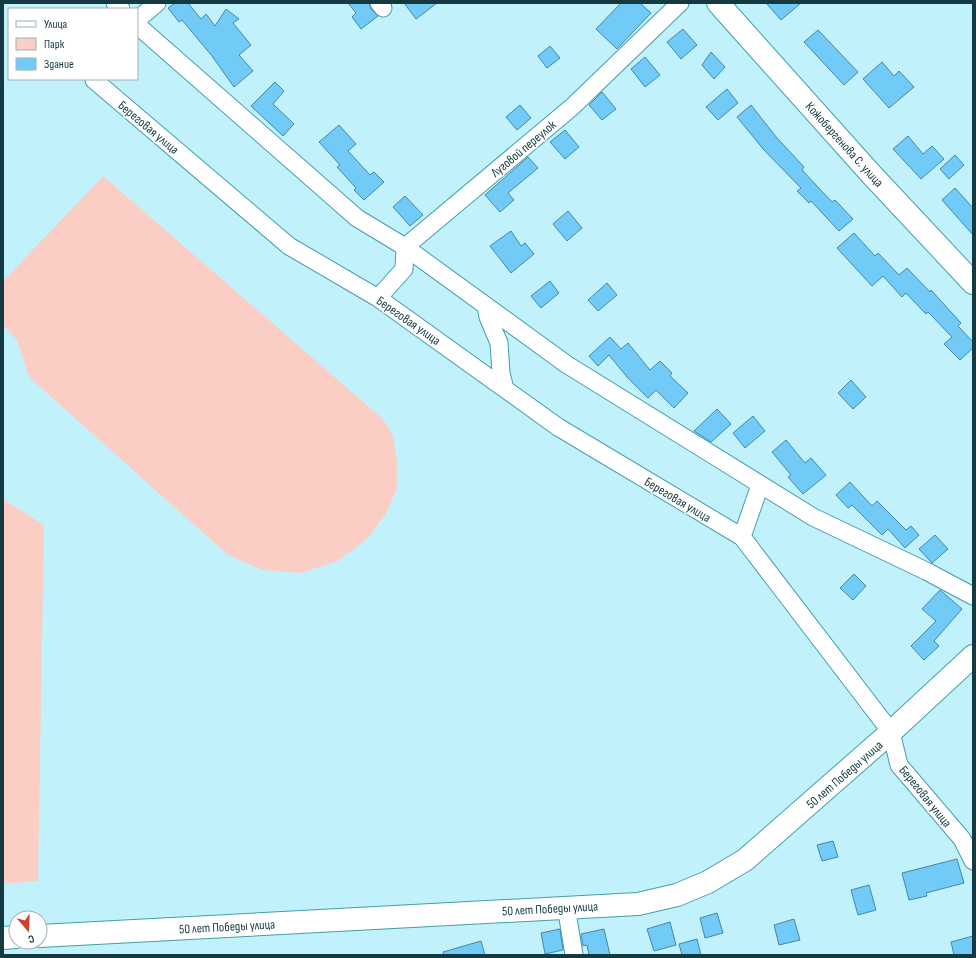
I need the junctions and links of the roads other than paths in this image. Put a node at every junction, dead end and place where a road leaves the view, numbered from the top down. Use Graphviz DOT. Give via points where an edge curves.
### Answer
graph roads {
  1 [pos="157,3"];
  2 [pos="680,3"];
  3 [pos="718,3"];
  4 [pos="138,19"];
  5 [pos="138,26"];
  6 [pos="94,80"];
  7 [pos="405,247"];
  8 [pos="973,283"];
  9 [pos="378,298"];
  10 [pos="486,306"];
  11 [pos="505,389"];
  12 [pos="760,485"];
  13 [pos="742,537"];
  14 [pos="973,596"];
  15 [pos="973,656"];
  16 [pos="891,732"];
  17 [pos="973,861"];
  18 [pos="566,906"];
  19 [pos="48,936"];
  20 [pos="574,955"];
  1 -- 4 [label="street"];
  2 -- 7 [label="street, Луговой переулок" via="572,107"];
  3 -- 8 [label="main road, Кожобергенова С. улица" via="871,174"];
  5 -- 7 [label="street" via="357,218"];
  6 -- 9 [label="street, Береговая улица" via="288,246"];
  7 -- 9 [label="street" via="404,269"];
  7 -- 10 [label="street"];
  9 -- 11 [label="street, Береговая улица"];
  10 -- 11 [label="street" via="499,343 501,374"];
  10 -- 12 [label="street" via="566,364"];
  11 -- 13 [label="street, Береговая улица" via="558,427"];
  12 -- 13 [label="street"];
  12 -- 14 [label="street" via="813,517"];
  13 -- 16 [label="street, Береговая улица"];
  15 -- 16 [label="main road, 50 лет Победы улица"];
  16 -- 17 [label="street, Береговая улица" via="899,765 962,839"];
  16 -- 18 [label="main road, 50 лет Победы улица" via="745,860 708,882 677,895 638,904"];
  18 -- 19 [label="main road, 50 лет Победы улица"];
  18 -- 20 [label="street"];
}
